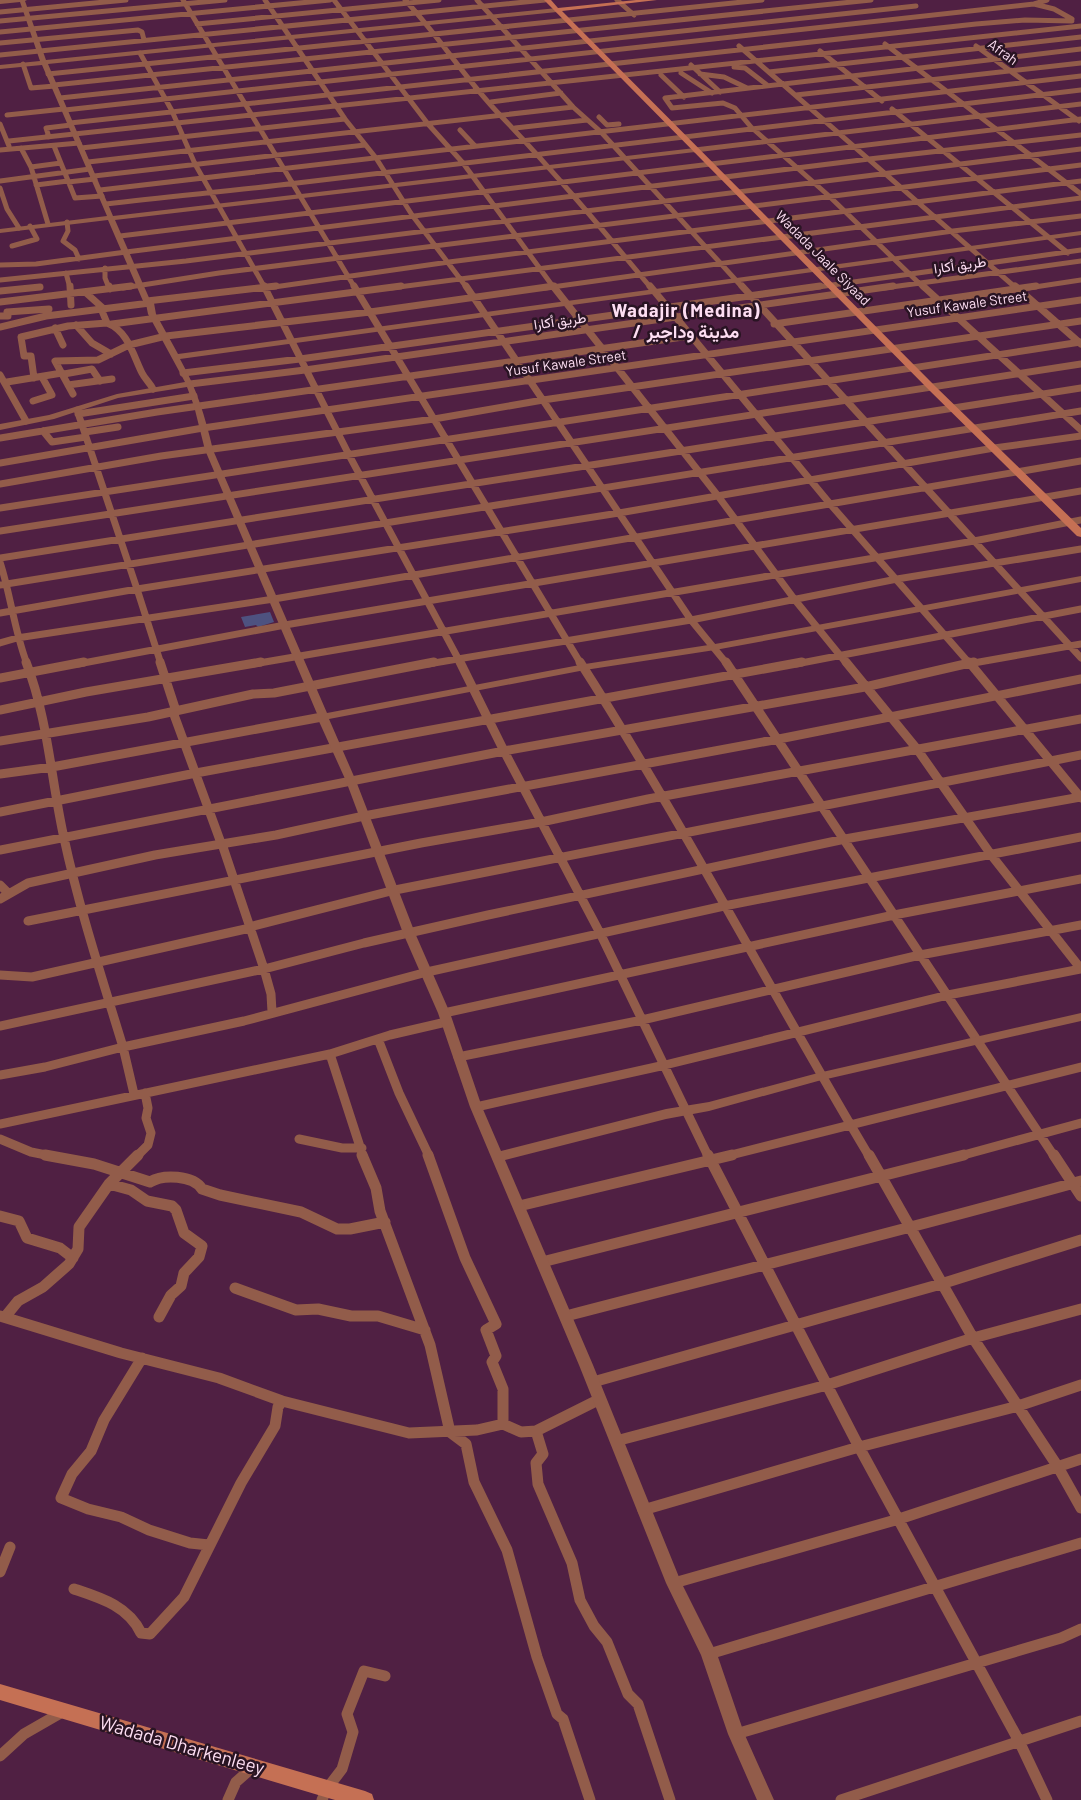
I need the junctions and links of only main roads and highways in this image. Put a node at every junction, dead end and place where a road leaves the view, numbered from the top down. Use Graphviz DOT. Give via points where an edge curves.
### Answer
graph roads {
  1 [pos="546,0"];
  2 [pos="654,0"];
  3 [pos="619,2"];
  4 [pos="557,10"];
  5 [pos="1081,534"];
  6 [pos="0,1692"];
  7 [pos="324,1795"];
  8 [pos="364,1800"];
  1 -- 4 [label="main road, Wadada Jaale Siyaad"];
  2 -- 3 [label="main road"];
  3 -- 4 [label="main road"];
  4 -- 5 [label="main road, Wadada Jaale Siyaad"];
  6 -- 7 [label="main road, Wadada Dharkenleey" via="254,1766"];
  7 -- 8 [label="main road, Wadada Dharkenleey"];
}
